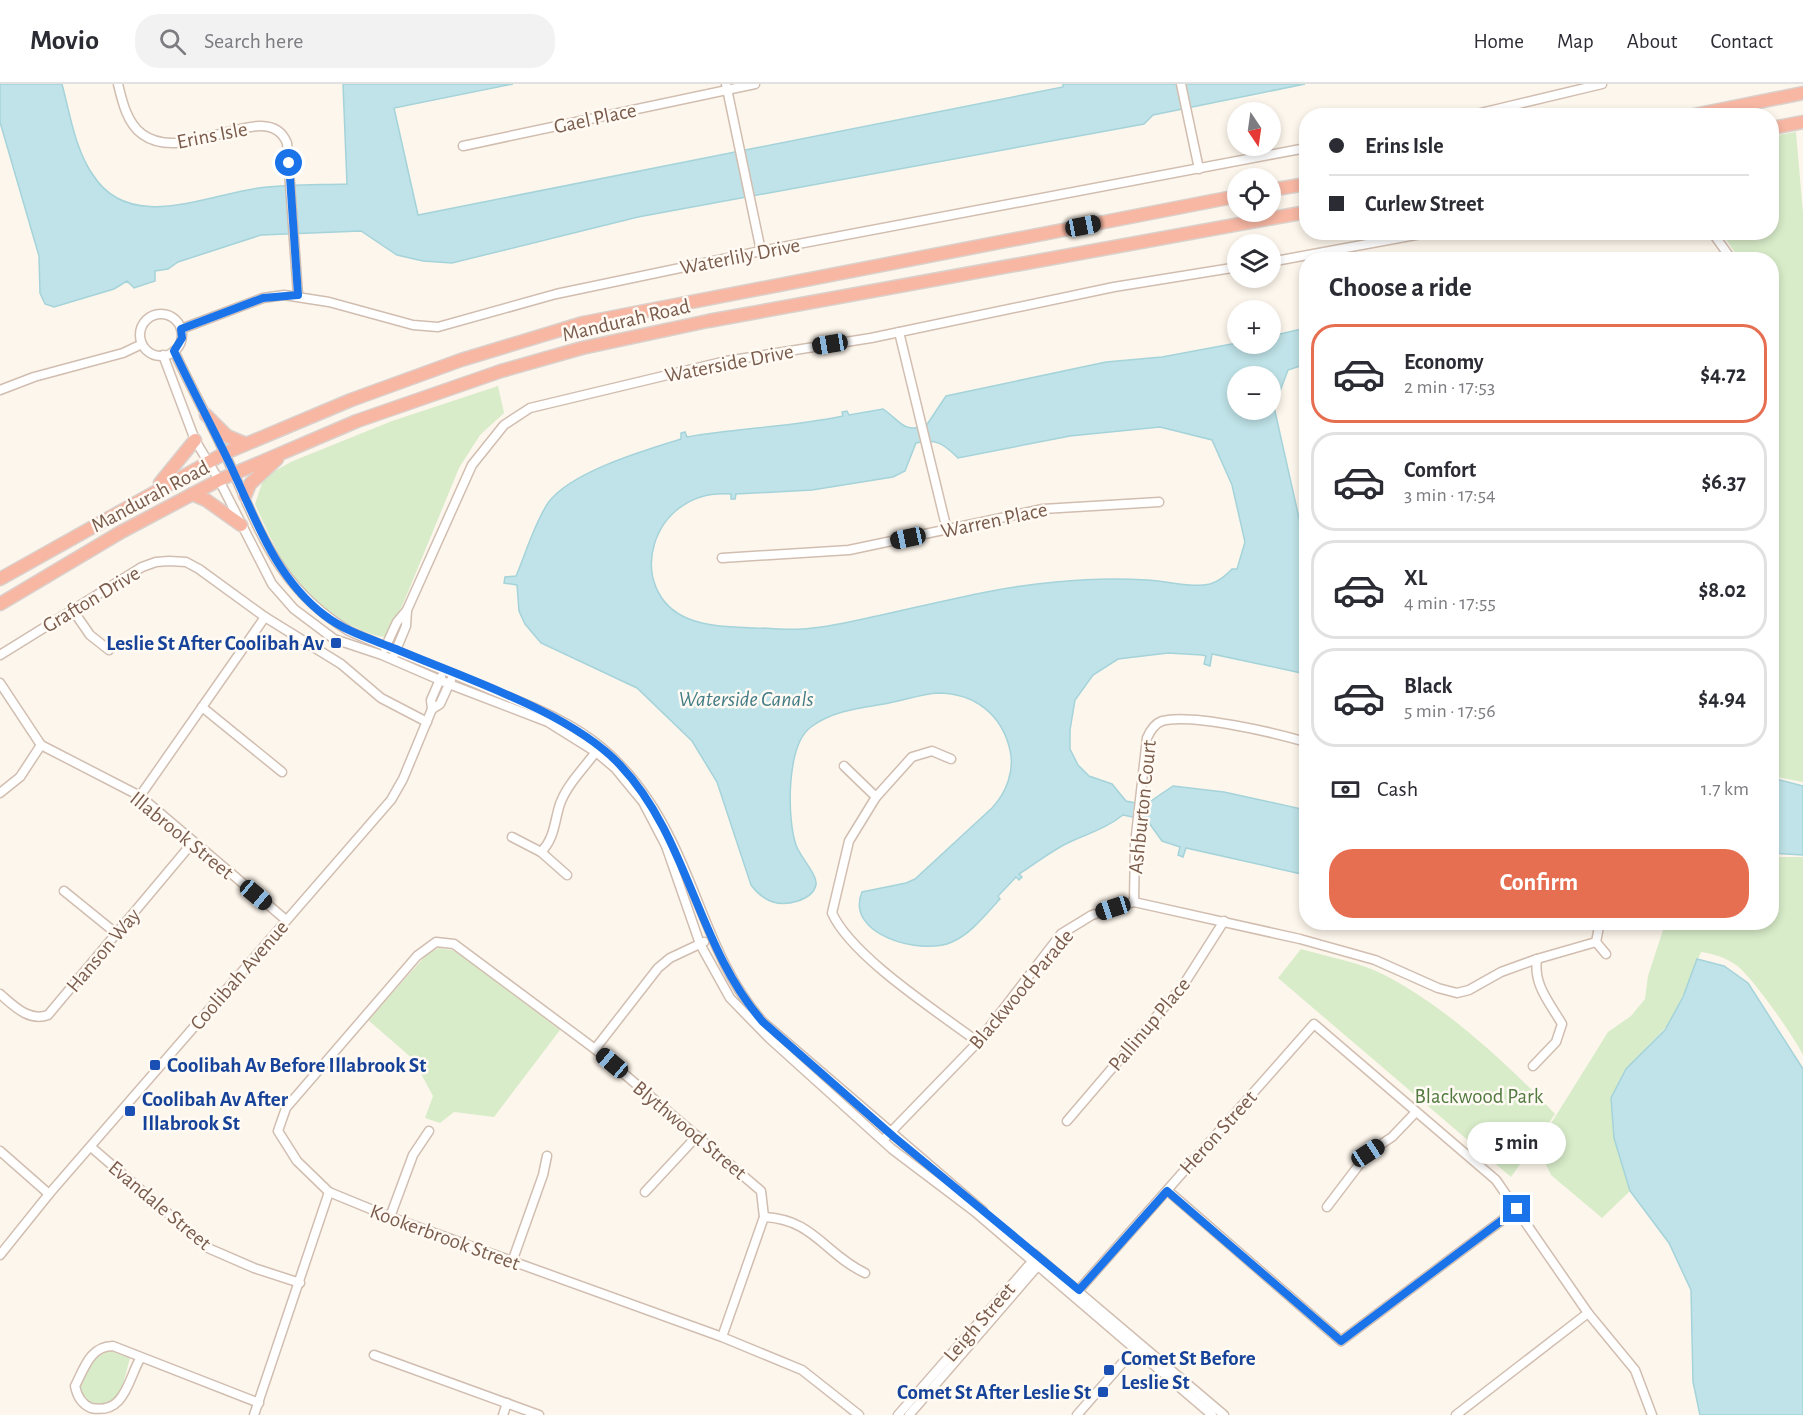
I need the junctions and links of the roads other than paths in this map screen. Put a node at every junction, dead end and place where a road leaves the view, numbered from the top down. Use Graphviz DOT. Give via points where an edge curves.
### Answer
graph roads {
  1 [pos="118,84"];
  2 [pos="755,84"];
  3 [pos="1181,84"];
  4 [pos="1602,84"];
  5 [pos="726,87"];
  6 [pos="1803,93"];
  7 [pos="1502,108"];
  8 [pos="1724,108"];
  9 [pos="1803,122"];
  10 [pos="1779,127"];
  11 [pos="463,146"];
  12 [pos="1299,149"];
  13 [pos="1199,169"];
  14 [pos="1299,185"];
  15 [pos="1281,188"];
  16 [pos="1227,198"];
  17 [pos="1299,213"];
  18 [pos="1399,240"];
  19 [pos="761,251"];
  20 [pos="1349,252"];
  21 [pos="1299,259"];
  22 [pos="1281,261"];
  23 [pos="1227,269"];
  24 [pos="298,295"];
  25 [pos="181,329"];
  26 [pos="898,332"];
  27 [pos="142,344"];
  28 [pos="174,351"];
  29 [pos="163,355"];
  30 [pos="0,390"];
  31 [pos="206,416"];
  32 [pos="195,440"];
  33 [pos="246,444"];
  34 [pos="287,451"];
  35 [pos="225,453"];
  36 [pos="208,461"];
  37 [pos="234,473"];
  38 [pos="219,480"];
  39 [pos="153,491"];
  40 [pos="192,494"];
  41 [pos="245,496"];
  42 [pos="1159,502"];
  43 [pos="241,525"];
  44 [pos="947,530"];
  45 [pos="722,558"];
  46 [pos="0,579"];
  47 [pos="0,604"];
  48 [pos="72,609"];
  49 [pos="407,610"];
  50 [pos="265,617"];
  51 [pos="386,645"];
  52 [pos="109,650"];
  53 [pos="396,650"];
  54 [pos="0,655"];
  55 [pos="382,655"];
  56 [pos="392,659"];
  57 [pos="444,670"];
  58 [pos="453,674"];
  59 [pos="439,681"];
  60 [pos="0,683"];
  61 [pos="449,684"];
  62 [pos="202,707"];
  63 [pos="432,709"];
  64 [pos="427,722"];
  65 [pos="1299,741"];
  66 [pos="41,745"];
  67 [pos="598,749"];
  68 [pos="951,759"];
  69 [pos="844,766"];
  70 [pos="282,772"];
  71 [pos="0,793"];
  72 [pos="140,796"];
  73 [pos="876,797"];
  74 [pos="512,837"];
  75 [pos="193,842"];
  76 [pos="541,852"];
  77 [pos="567,875"];
  78 [pos="64,891"];
  79 [pos="1134,902"];
  80 [pos="286,920"];
  81 [pos="1224,921"];
  82 [pos="1598,930"];
  83 [pos="117,934"];
  84 [pos="712,939"];
  85 [pos="436,942"];
  86 [pos="1596,942"];
  87 [pos="700,944"];
  88 [pos="1606,954"];
  89 [pos="1537,959"];
  90 [pos="0,994"];
  91 [pos="978,1042"];
  92 [pos="595,1048"];
  93 [pos="1533,1066"];
  94 [pos="1416,1113"];
  95 [pos="1067,1121"];
  96 [pos="429,1131"];
  97 [pos="892,1135"];
  98 [pos="697,1136"];
  99 [pos="885,1143"];
  100 [pos="91,1147"];
  101 [pos="0,1151"];
  102 [pos="547,1156"];
  103 [pos="1167,1191"];
  104 [pos="329,1192"];
  105 [pos="645,1192"];
  106 [pos="49,1194"];
  107 [pos="1327,1207"];
  108 [pos="1517,1209"];
  109 [pos="390,1217"];
  110 [pos="764,1217"];
  111 [pos="0,1255"];
  112 [pos="1038,1260"];
  113 [pos="512,1262"];
  114 [pos="865,1274"];
  115 [pos="300,1283"];
  116 [pos="1077,1292"];
  117 [pos="1588,1313"];
  118 [pos="722,1337"];
  119 [pos="1138,1346"];
  120 [pos="374,1355"];
  121 [pos="141,1357"];
  122 [pos="259,1403"];
  123 [pos="507,1403"];
  124 [pos="254,1415"];
  125 [pos="503,1415"];
  126 [pos="539,1415"];
  127 [pos="859,1415"];
  128 [pos="898,1415"];
  129 [pos="909,1415"];
  130 [pos="1077,1415"];
  131 [pos="1212,1415"];
  132 [pos="1224,1415"];
  133 [pos="1456,1415"];
  134 [pos="1652,1415"];
  1 -- 24 [label="street, Erins Isle" via="129,118 141,133 160,143 182,144 252,126 272,126 283,132"];
  2 -- 5 [label="street, Gael Place"];
  3 -- 13 [label="street"];
  4 -- 7 [label="street"];
  5 -- 11 [label="street, Gael Place"];
  5 -- 19 [label="street"];
  6 -- 8 [label="highway"];
  9 -- 10 [label="highway"];
  12 -- 13 [label="street, Waterlily Drive"];
  13 -- 19 [label="street, Waterlily Drive"];
  14 -- 15 [label="highway"];
  16 -- 33 [label="highway, Mandurah Road" via="583,323 461,360"];
  17 -- 34 [label="highway, Mandurah Road" via="708,321 582,348 427,395"];
  18 -- 20 [label="street"];
  19 -- 24 [label="street, Waterlily Drive" via="556,294 438,327 413,326"];
  21 -- 22 [label="street"];
  23 -- 26 [label="street, Waterside Drive" via="1114,287"];
  24 -- 25 [label="street, Waterlily Drive" via="263,298"];
  25 -- 27 [label="street" via="170,316 153,315 141,328"];
  25 -- 28 [label="street" via="182,338"];
  26 -- 44 [label="street"];
  26 -- 49 [label="street, Waterside Drive" via="726,361 530,408 504,425 472,465"];
  27 -- 29 [label="street" via="155,355"];
  27 -- 30 [label="street"];
  28 -- 29 [label="street"];
  28 -- 31 [label="street"];
  29 -- 32 [label="street"];
  31 -- 33 [label="highway" via="226,436"];
  31 -- 35 [label="street"];
  32 -- 36 [label="street"];
  32 -- 39 [label="highway"];
  33 -- 35 [label="highway, Mandurah Road"];
  34 -- 37 [label="highway, Mandurah Road"];
  34 -- 41 [label="highway" via="260,474"];
  35 -- 36 [label="highway, Mandurah Road"];
  35 -- 37 [label="street"];
  36 -- 38 [label="street"];
  36 -- 39 [label="highway, Mandurah Road"];
  37 -- 38 [label="highway, Mandurah Road"];
  37 -- 41 [label="street"];
  38 -- 40 [label="highway, Mandurah Road"];
  38 -- 43 [label="street"];
  39 -- 46 [label="highway, Mandurah Road"];
  40 -- 43 [label="highway"];
  40 -- 47 [label="highway, Mandurah Road"];
  41 -- 51 [label="street" via="274,557 299,593 349,631"];
  42 -- 44 [label="street, Warren Place" via="1043,509"];
  43 -- 55 [label="street" via="272,584 294,609 323,634"];
  44 -- 45 [label="street, Warren Place" via="849,550"];
  48 -- 50 [label="street, Grafton Drive" via="142,567 169,561 186,562 199,569"];
  48 -- 52 [label="street" via="90,635"];
  48 -- 54 [label="street, Grafton Drive"];
  49 -- 51 [label="street, Waterside Drive"];
  49 -- 53 [label="street, Waterside Drive" via="406,626"];
  50 -- 62 [label="street"];
  50 -- 64 [label="street, Grafton Drive" via="341,664 381,698"];
  51 -- 53 [label="street"];
  51 -- 55 [label="street, Waterside Drive"];
  53 -- 56 [label="street, Waterside Drive"];
  53 -- 57 [label="street"];
  55 -- 56 [label="street"];
  56 -- 59 [label="street"];
  57 -- 58 [label="street"];
  57 -- 59 [label="street, Coolibah Avenue"];
  58 -- 61 [label="street, Coolibah Avenue"];
  58 -- 67 [label="street" via="550,714"];
  59 -- 61 [label="street"];
  59 -- 63 [label="street, Coolibah Avenue" via="431,700"];
  60 -- 66 [label="street, Illabrook Street"];
  61 -- 63 [label="street, Coolibah Avenue" via="440,704"];
  61 -- 67 [label="street" via="548,722"];
  62 -- 70 [label="street"];
  62 -- 72 [label="street"];
  63 -- 64 [label="street, Coolibah Avenue"];
  64 -- 80 [label="street, Coolibah Avenue" via="391,800"];
  65 -- 79 [label="street, Ashburton Court" via="1212,722 1164,720 1152,727 1147,738 1135,844"];
  66 -- 71 [label="street" via="21,777"];
  66 -- 72 [label="street, Illabrook Street"];
  67 -- 76 [label="street" via="560,803 553,833"];
  67 -- 84 [label="street" via="620,764 649,800 672,842"];
  67 -- 87 [label="street" via="643,802 666,846"];
  68 -- 73 [label="street" via="932,751 912,757"];
  69 -- 73 [label="street"];
  72 -- 75 [label="street, Illabrook Street"];
  73 -- 91 [label="street" via="849,841 832,913 848,937 897,981"];
  74 -- 76 [label="street"];
  75 -- 80 [label="street, Illabrook Street"];
  75 -- 83 [label="street, Hanson Way"];
  76 -- 77 [label="street"];
  78 -- 83 [label="street"];
  79 -- 81 [label="street, Blackwood Parade"];
  79 -- 91 [label="street, Blackwood Parade" via="1092,915 1061,934"];
  80 -- 100 [label="street, Coolibah Avenue"];
  81 -- 89 [label="street, Blackwood Parade" via="1376,960 1457,993"];
  81 -- 95 [label="street, Pallinup Place" via="1184,984"];
  82 -- 86 [label="street"];
  83 -- 90 [label="street, Hanson Way" via="48,1015 34,1017"];
  84 -- 87 [label="street"];
  84 -- 97 [label="street" via="745,1001 763,1022"];
  85 -- 92 [label="street, Blythwood Street" via="454,944 464,950"];
  85 -- 104 [label="street, Kookerbrook Street" via="417,956 286,1108 278,1131 297,1161"];
  86 -- 88 [label="street"];
  86 -- 89 [label="street, Blackwood Parade"];
  87 -- 92 [label="street" via="658,968"];
  87 -- 99 [label="street" via="730,998"];
  89 -- 93 [label="street" via="1539,987 1562,1024 1556,1042"];
  91 -- 97 [label="street, Blackwood Parade"];
  92 -- 98 [label="street, Blythwood Street"];
  94 -- 103 [label="street, Heron Street" via="1314,1024"];
  94 -- 107 [label="street" via="1392,1137 1368,1153"];
  94 -- 108 [label="street" via="1496,1180"];
  96 -- 109 [label="street" via="413,1155"];
  97 -- 99 [label="street, Blackwood Parade"];
  97 -- 112 [label="street"];
  98 -- 105 [label="street"];
  98 -- 110 [label="street, Blythwood Street" via="760,1191"];
  99 -- 112 [label="street"];
  100 -- 106 [label="street, Coolibah Avenue"];
  100 -- 115 [label="street, Evandale Street" via="208,1248"];
  101 -- 106 [label="street"];
  102 -- 113 [label="street"];
  103 -- 108 [label="street" via="1341,1341"];
  103 -- 116 [label="street, Heron Street"];
  104 -- 109 [label="street, Kookerbrook Street"];
  104 -- 115 [label="street"];
  106 -- 111 [label="street, Coolibah Avenue"];
  108 -- 117 [label="street"];
  109 -- 113 [label="street, Kookerbrook Street"];
  110 -- 114 [label="street" via="784,1218 802,1226"];
  110 -- 118 [label="street"];
  112 -- 116 [label="street"];
  112 -- 128 [label="street, Leigh Street"];
  112 -- 129 [label="street, Leigh Street"];
  113 -- 118 [label="street, Kookerbrook Street"];
  115 -- 122 [label="street"];
  116 -- 119 [label="street"];
  117 -- 133 [label="street"];
  117 -- 134 [label="street" via="1635,1370"];
  118 -- 127 [label="street, Kookerbrook Street" via="802,1370"];
  119 -- 130 [label="street"];
  119 -- 131 [label="street"];
  119 -- 132 [label="street"];
  120 -- 123 [label="street"];
  121 -- 121 [label="street" via="113,1346 96,1350 75,1386 78,1397 98,1411 117,1407"];
  121 -- 122 [label="street"];
  122 -- 124 [label="street"];
  123 -- 125 [label="street"];
  123 -- 126 [label="street"];
}
